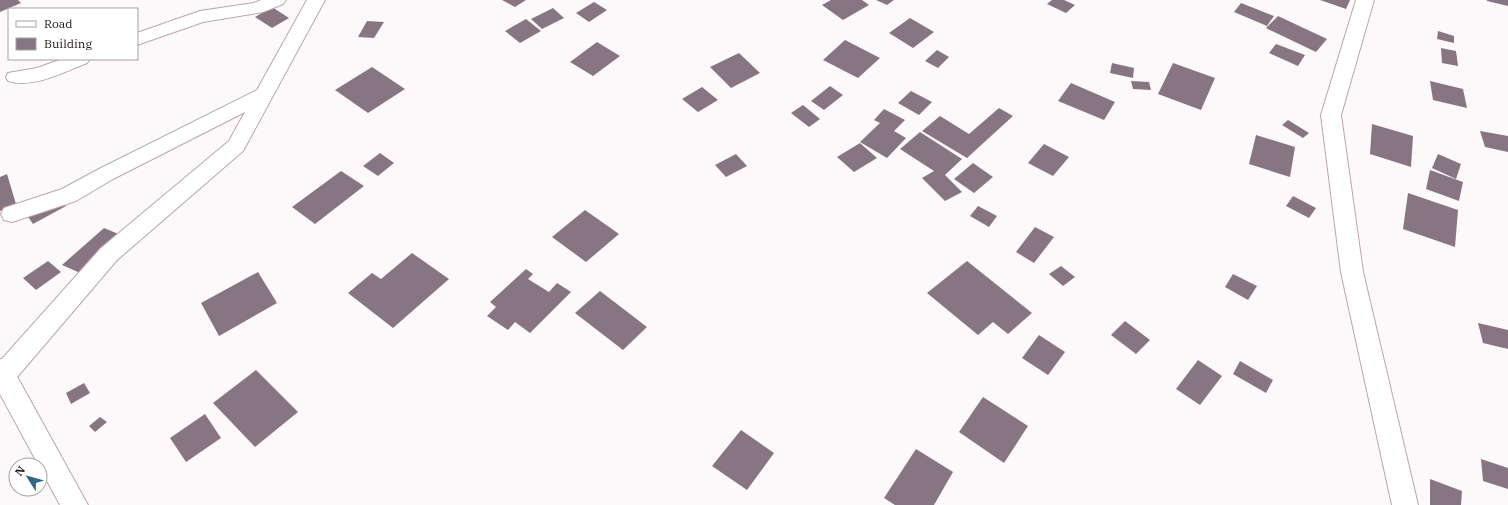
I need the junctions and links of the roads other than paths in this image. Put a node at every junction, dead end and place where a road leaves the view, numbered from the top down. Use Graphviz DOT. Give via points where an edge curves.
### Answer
graph roads {
  1 [pos="277,0"];
  2 [pos="316,0"];
  3 [pos="1365,0"];
  4 [pos="138,39"];
  5 [pos="78,60"];
  6 [pos="14,77"];
  7 [pos="265,94"];
  8 [pos="12,214"];
  9 [pos="2,372"];
  10 [pos="75,505"];
  11 [pos="1405,505"];
  1 -- 4 [label="street" via="257,8 200,17"];
  2 -- 7 [label="street"];
  3 -- 11 [label="street" via="1331,115 1352,272"];
  5 -- 6 [label="street" via="39,74"];
  7 -- 8 [label="street" via="69,195"];
  7 -- 9 [label="street" via="236,146 109,254"];
  9 -- 10 [label="street"];
}
